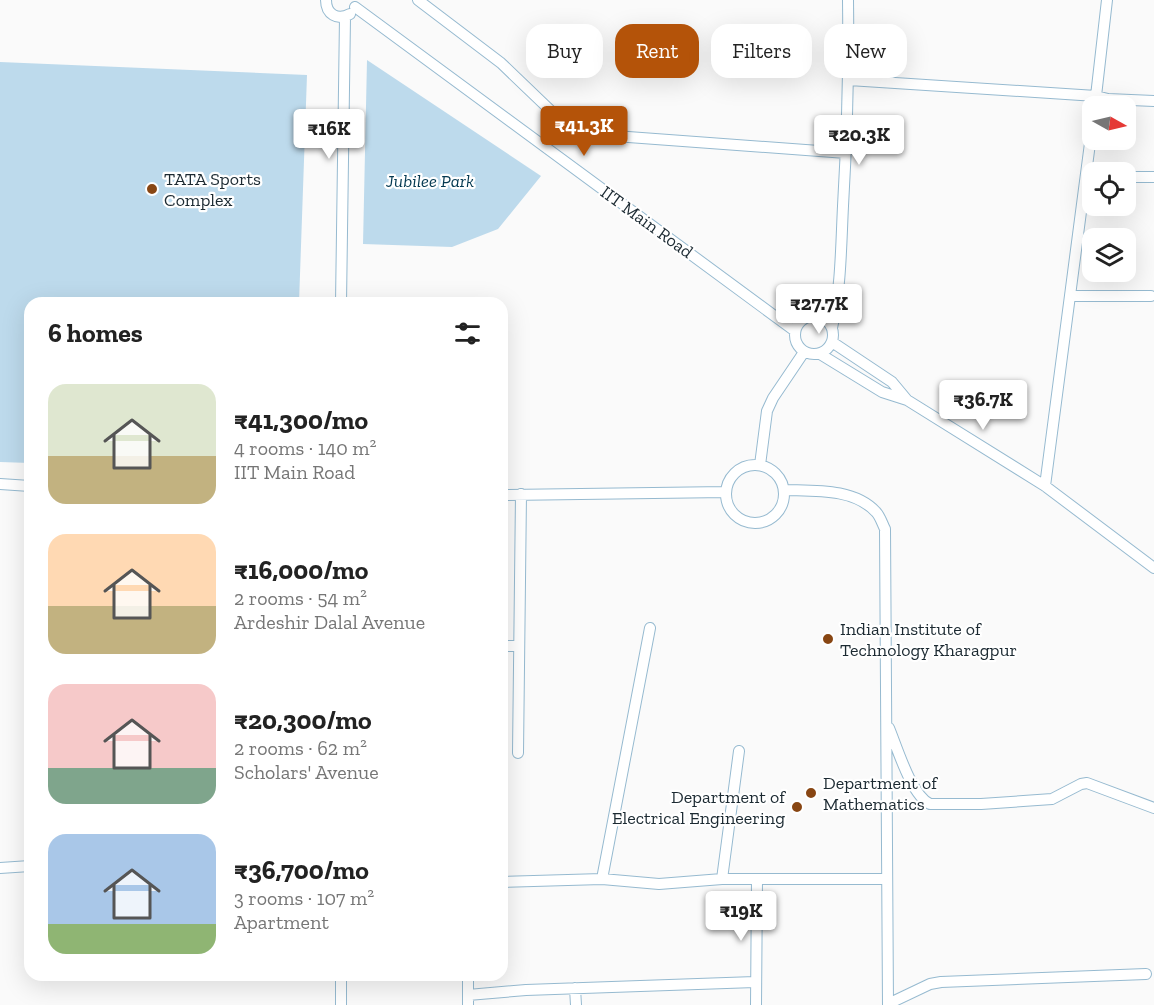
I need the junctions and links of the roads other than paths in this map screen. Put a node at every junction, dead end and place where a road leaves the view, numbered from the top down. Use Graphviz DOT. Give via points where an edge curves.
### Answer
graph roads {
  1 [pos="326,0"];
  2 [pos="418,0"];
  3 [pos="848,0"];
  4 [pos="1107,0"];
  5 [pos="355,3"];
  6 [pos="345,17"];
  7 [pos="849,80"];
  8 [pos="1097,96"];
  9 [pos="1082,100"];
  10 [pos="1136,100"];
  11 [pos="1154,101"];
  12 [pos="846,153"];
  13 [pos="1136,177"];
  14 [pos="1154,177"];
  15 [pos="1083,216"];
  16 [pos="1070,296"];
  17 [pos="1151,296"];
  18 [pos="341,297"];
  19 [pos="832,328"];
  20 [pos="795,331"];
  21 [pos="832,342"];
  22 [pos="804,352"];
  23 [pos="820,354"];
  24 [pos="907,400"];
  25 [pos="760,465"];
  26 [pos="0,484"];
  27 [pos="24,486"];
  28 [pos="1045,486"];
  29 [pos="785,490"];
  30 [pos="726,492"];
  31 [pos="521,494"];
  32 [pos="508,495"];
  33 [pos="1154,568"];
  34 [pos="650,628"];
  35 [pos="508,646"];
  36 [pos="518,646"];
  37 [pos="886,721"];
  38 [pos="739,752"];
  39 [pos="518,753"];
  40 [pos="1154,808"];
  41 [pos="24,866"];
  42 [pos="0,868"];
  43 [pos="602,879"];
  44 [pos="722,879"];
  45 [pos="757,879"];
  46 [pos="887,879"];
  47 [pos="508,882"];
  48 [pos="1146,974"];
  49 [pos="341,981"];
  50 [pos="468,981"];
  51 [pos="755,981"];
  52 [pos="574,988"];
  53 [pos="468,1000"];
  54 [pos="888,1004"];
  55 [pos="341,1005"];
  56 [pos="576,1005"];
  57 [pos="756,1005"];
  1 -- 6 [label="street" via="331,14"];
  2 -- 12 [label="street" via="501,63 574,133"];
  3 -- 7 [label="street"];
  4 -- 8 [label="street"];
  5 -- 6 [label="street"];
  5 -- 20 [label="street, IIT Main Road"];
  6 -- 18 [label="street"];
  7 -- 9 [label="street"];
  7 -- 12 [label="street"];
  10 -- 11 [label="street"];
  12 -- 19 [label="street" via="838,303"];
  13 -- 14 [label="street"];
  15 -- 16 [label="street"];
  16 -- 17 [label="street"];
  16 -- 28 [label="street"];
  19 -- 20 [label="street" via="824,319 812,316 801,321"];
  19 -- 21 [label="street"];
  20 -- 22 [label="street" via="796,343"];
  21 -- 23 [label="street"];
  21 -- 24 [label="street" via="892,382"];
  22 -- 23 [label="street"];
  22 -- 25 [label="street" via="767,411"];
  23 -- 24 [label="street" via="882,392"];
  24 -- 28 [label="street"];
  25 -- 29 [label="street" via="777,473"];
  25 -- 30 [label="street" via="734,474"];
  26 -- 27 [label="street"];
  28 -- 33 [label="street"];
  29 -- 30 [label="street" via="785,500 775,517 757,524 747,523 731,511"];
  29 -- 37 [label="street" via="860,498 877,513 885,529"];
  30 -- 31 [label="street"];
  31 -- 32 [label="street"];
  31 -- 36 [label="street"];
  34 -- 43 [label="street"];
  35 -- 36 [label="street"];
  36 -- 39 [label="street"];
  37 -- 40 [label="street" via="922,800 930,804 1052,799 1087,783"];
  37 -- 46 [label="street"];
  38 -- 44 [label="street"];
  41 -- 42 [label="street"];
  43 -- 44 [label="street" via="659,884"];
  43 -- 47 [label="street"];
  44 -- 45 [label="street"];
  45 -- 46 [label="street"];
  45 -- 51 [label="street"];
  46 -- 54 [label="street"];
  48 -- 54 [label="street" via="941,982"];
  49 -- 55 [label="street"];
  50 -- 53 [label="street"];
  51 -- 52 [label="street"];
  51 -- 57 [label="street"];
  52 -- 53 [label="street"];
  52 -- 56 [label="street"];
}
